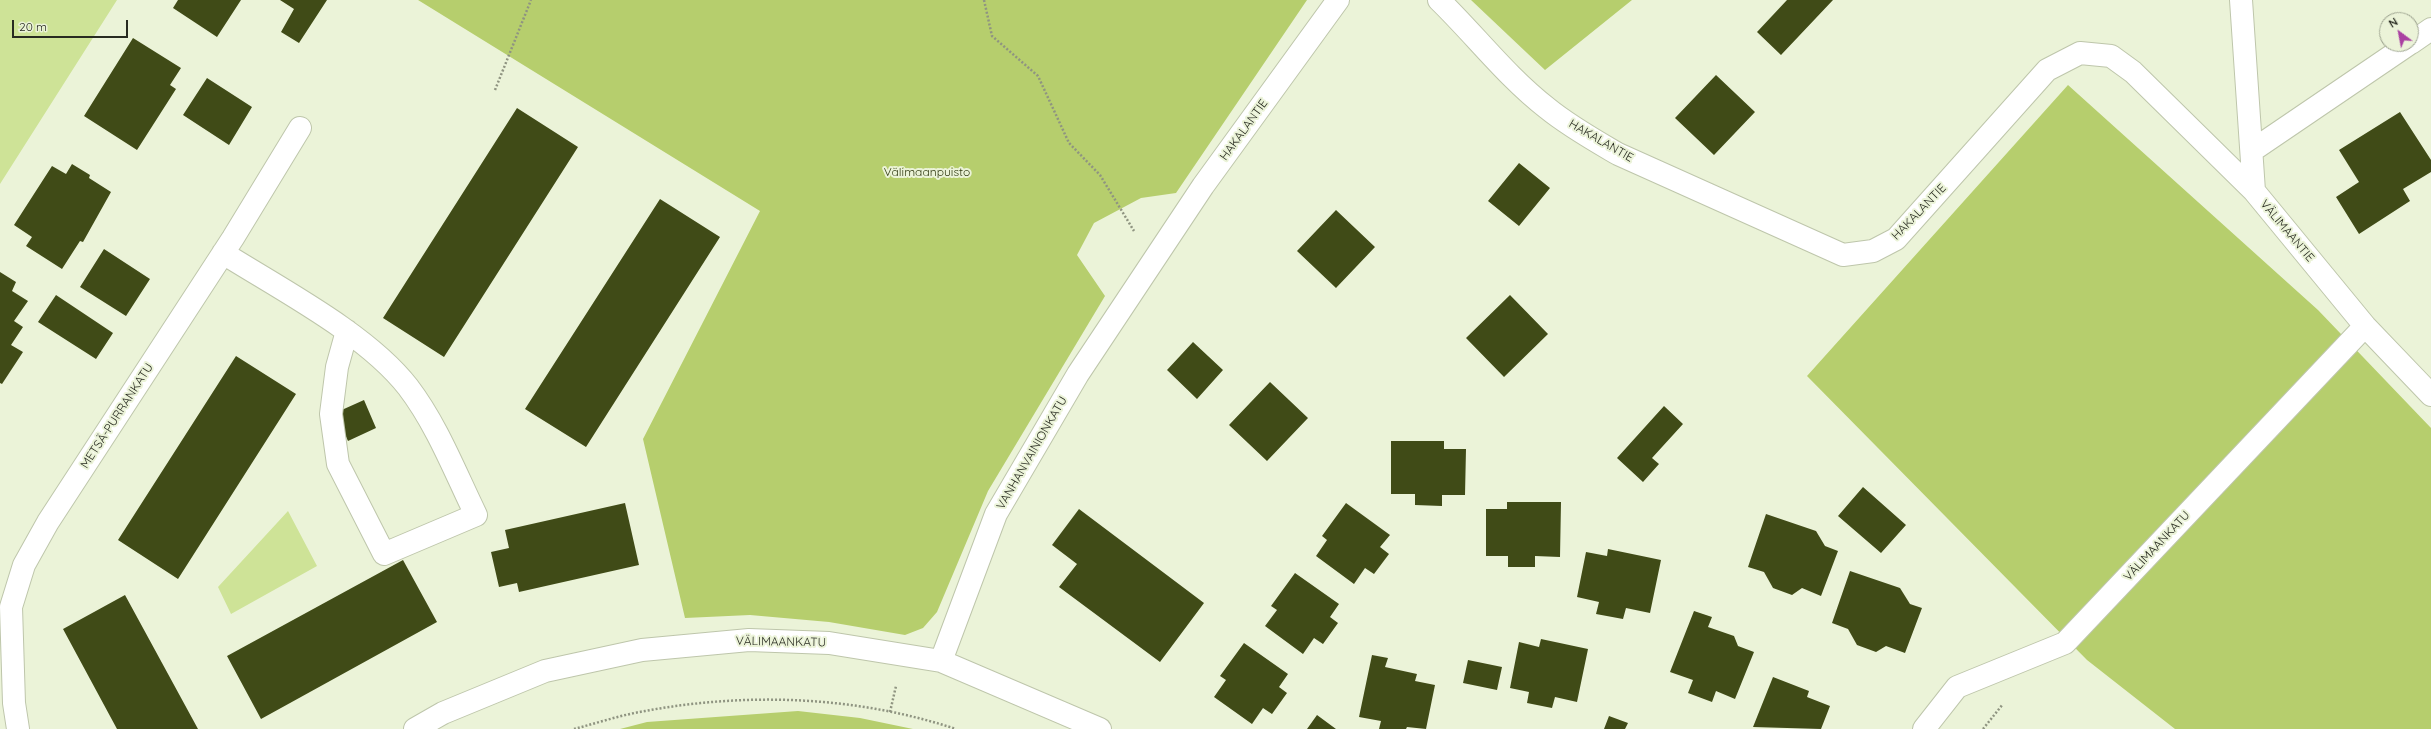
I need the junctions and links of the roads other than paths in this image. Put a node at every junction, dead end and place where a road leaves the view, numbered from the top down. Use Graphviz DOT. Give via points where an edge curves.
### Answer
graph roads {
  1 [pos="1338,0"];
  2 [pos="1440,0"];
  3 [pos="2241,0"];
  4 [pos="2431,29"];
  5 [pos="2419,38"];
  6 [pos="2398,52"];
  7 [pos="300,128"];
  8 [pos="2253,150"];
  9 [pos="2254,191"];
  10 [pos="223,253"];
  11 [pos="1152,260"];
  12 [pos="2365,326"];
  13 [pos="347,332"];
  14 [pos="2431,395"];
  15 [pos="941,661"];
  16 [pos="18,729"];
  17 [pos="415,729"];
  18 [pos="1100,729"];
  19 [pos="1924,729"];
  1 -- 11 [label="street, HAKALANTIE"];
  2 -- 9 [label="street, HAKALANTIE" via="1546,108 1618,154 1843,255 1873,251 1896,239 2048,70 2080,53 2111,56 2133,72"];
  3 -- 8 [label="street, VÄLIMAANTIE"];
  4 -- 5 [label="street"];
  6 -- 8 [label="street"];
  7 -- 10 [label="street, METSÄ-PURRANKATU"];
  8 -- 9 [label="street, VÄLIMAANTIE"];
  9 -- 12 [label="street, VÄLIMAANTIE"];
  10 -- 13 [label="street"];
  10 -- 16 [label="street, METSÄ-PURRANKATU" via="48,522 24,565 11,607 14,703"];
  11 -- 15 [label="street, VANHANVAINIONKATU" via="1078,374 996,514"];
  12 -- 14 [label="street, VÄLIMAANTIE"];
  12 -- 19 [label="street, VÄLIMAANKATU" via="2066,643 1958,687"];
  13 -- 13 [label="street" via="381,358 420,403 476,515 384,554 338,464 331,414 337,367"];
  15 -- 17 [label="street, VÄLIMAANKATU" via="829,643 756,640 642,650 545,671 443,713"];
  15 -- 18 [label="street, VÄLIMAANKATU"];
}
